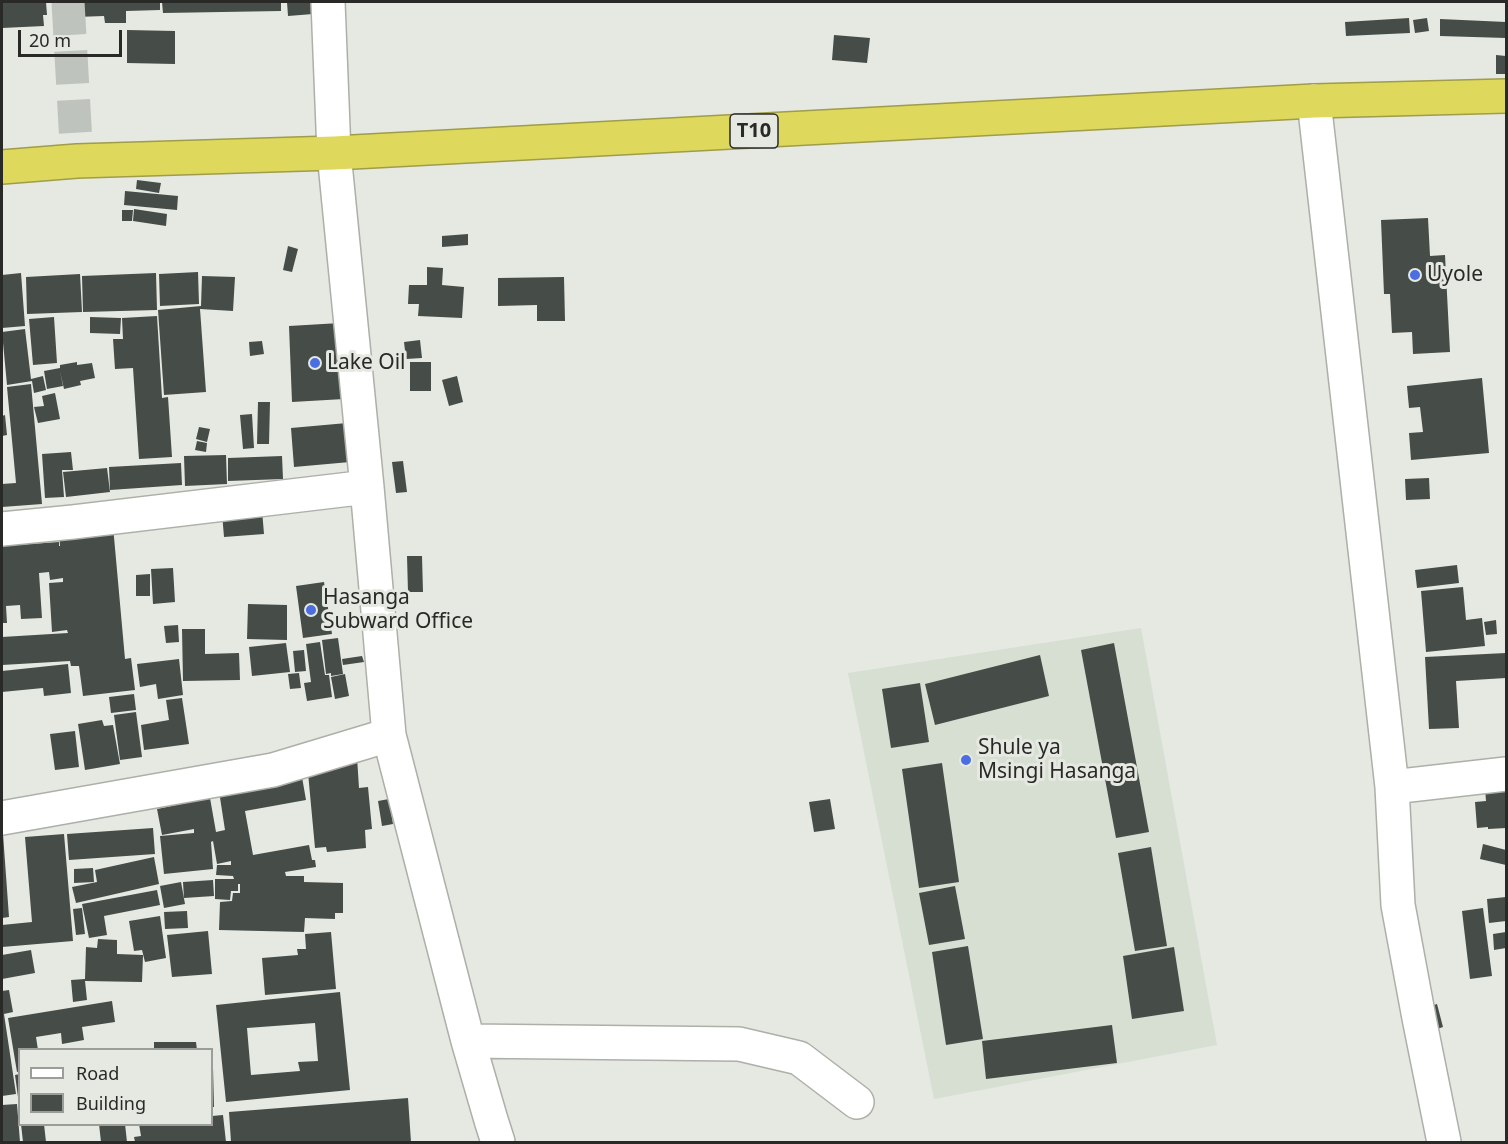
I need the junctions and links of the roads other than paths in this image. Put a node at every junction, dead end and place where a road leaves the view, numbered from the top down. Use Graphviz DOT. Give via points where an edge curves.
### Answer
graph roads {
  1 [pos="328,2"];
  2 [pos="1506,96"];
  3 [pos="1314,101"];
  4 [pos="334,153"];
  5 [pos="2,167"];
  6 [pos="367,488"];
  7 [pos="2,529"];
  8 [pos="389,735"];
  9 [pos="1506,774"];
  10 [pos="1392,787"];
  11 [pos="2,818"];
  12 [pos="468,1041"];
  13 [pos="857,1102"];
  14 [pos="498,1143"];
  15 [pos="1444,1143"];
  1 -- 4 [label="street"];
  2 -- 3 [label="highway, T10"];
  3 -- 4 [label="highway, T10"];
  3 -- 10 [label="street"];
  4 -- 5 [label="highway, T10"];
  4 -- 6 [label="street"];
  6 -- 7 [label="street"];
  6 -- 8 [label="street"];
  8 -- 11 [label="street" via="273,770"];
  8 -- 12 [label="street"];
  9 -- 10 [label="street"];
  10 -- 15 [label="street" via="1398,905"];
  12 -- 13 [label="street" via="739,1044 799,1058"];
  12 -- 14 [label="street"];
}
